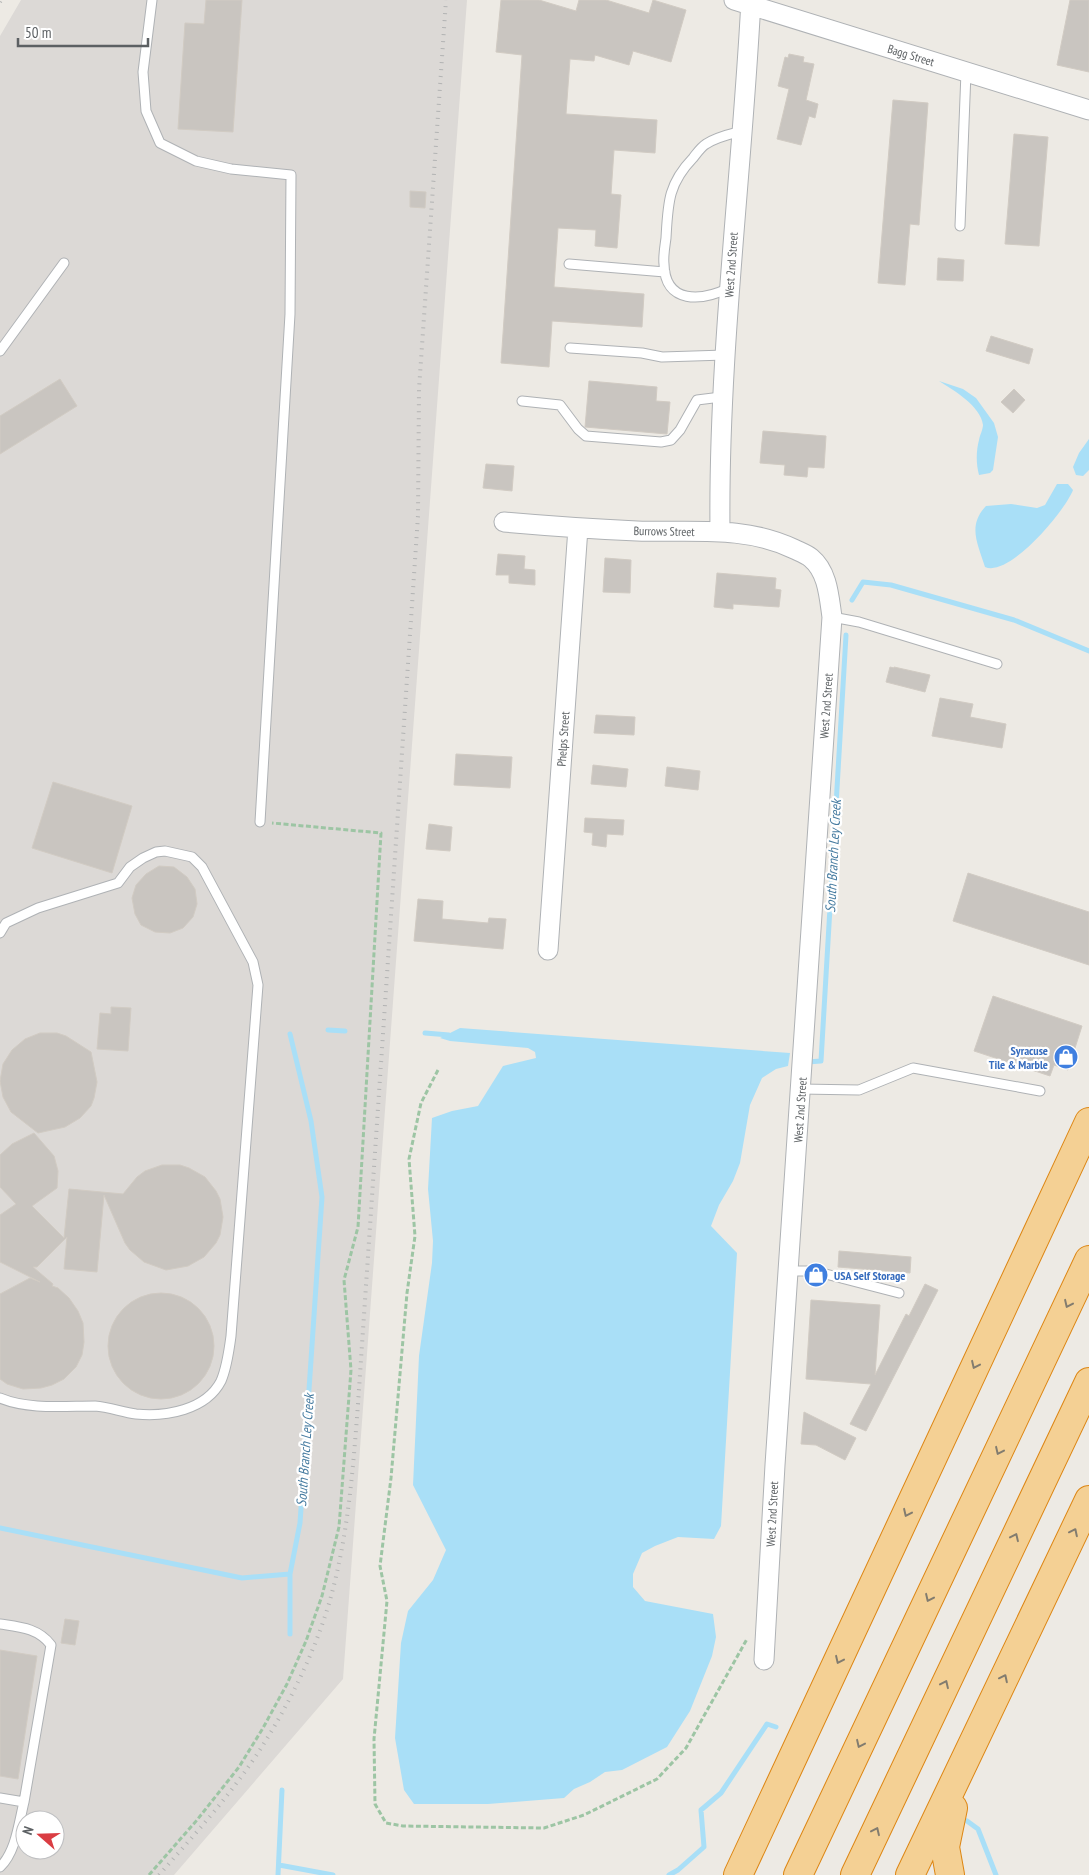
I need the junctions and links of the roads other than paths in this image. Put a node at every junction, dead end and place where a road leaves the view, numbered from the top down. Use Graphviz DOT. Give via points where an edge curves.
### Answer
graph roads {
  1 [pos="152,0"];
  2 [pos="745,2"];
  3 [pos="966,72"];
  4 [pos="1089,110"];
  5 [pos="742,131"];
  6 [pos="960,226"];
  7 [pos="64,263"];
  8 [pos="569,264"];
  9 [pos="665,272"];
  10 [pos="730,288"];
  11 [pos="570,348"];
  12 [pos="0,351"];
  13 [pos="724,355"];
  14 [pos="721,397"];
  15 [pos="522,400"];
  16 [pos="504,522"];
  17 [pos="578,528"];
  18 [pos="720,531"];
  19 [pos="817,564"];
  20 [pos="832,617"];
  21 [pos="996,664"];
  22 [pos="260,822"];
  23 [pos="0,933"];
  24 [pos="548,950"];
  25 [pos="801,1089"];
  26 [pos="1040,1092"];
  27 [pos="1089,1122"];
  28 [pos="1089,1158"];
  29 [pos="1089,1260"];
  30 [pos="789,1271"];
  31 [pos="899,1293"];
  32 [pos="995,1321"];
  33 [pos="1089,1382"];
  34 [pos="0,1398"];
  35 [pos="1089,1500"];
  36 [pos="0,1624"];
  37 [pos="764,1660"];
  38 [pos="982,1722"];
  39 [pos="0,1798"];
  40 [pos="24,1802"];
  41 [pos="770,1809"];
  42 [pos="0,1867"];
  43 [pos="726,1875"];
  44 [pos="738,1875"];
  45 [pos="798,1875"];
  46 [pos="855,1875"];
  47 [pos="910,1875"];
  48 [pos="950,1875"];
  1 -- 22 [label="lane" via="143,72 146,111 160,143 196,161 231,169 291,175 290,314"];
  2 -- 3 [label="street, Bagg Street"];
  2 -- 5 [label="street, West 2nd Street"];
  3 -- 4 [label="street, Bagg Street"];
  3 -- 6 [label="lane"];
  5 -- 9 [label="lane" via="706,144 682,169 668,198"];
  5 -- 10 [label="street, West 2nd Street"];
  7 -- 12 [label="lane"];
  8 -- 9 [label="lane"];
  9 -- 10 [label="lane" via="667,281 677,293 695,298 714,296"];
  10 -- 13 [label="street, West 2nd Street"];
  11 -- 13 [label="lane" via="662,357"];
  13 -- 14 [label="street, West 2nd Street"];
  14 -- 15 [label="lane" via="697,400 680,430 671,440 661,442 586,436 560,405"];
  14 -- 18 [label="street, West 2nd Street"];
  16 -- 17 [label="street, Burrows Street"];
  17 -- 18 [label="street, Burrows Street"];
  17 -- 24 [label="street, Phelps Street"];
  18 -- 19 [label="street, Burrows Street" via="778,541"];
  19 -- 20 [label="street, West 2nd Street" via="828,585"];
  20 -- 21 [label="lane" via="859,622"];
  20 -- 25 [label="street, West 2nd Street"];
  23 -- 34 [label="lane" via="6,923 38,908 118,883 130,867 156,852 181,854 192,857 202,867 252,962 258,985 231,1336 220,1382 192,1408 163,1414 137,1414 98,1406 32,1405"];
  25 -- 26 [label="lane" via="859,1090 913,1068"];
  25 -- 30 [label="street, West 2nd Street"];
  27 -- 32 [label="highway"];
  28 -- 32 [label="highway"];
  29 -- 45 [label="highway, one-way"];
  30 -- 31 [label="lane" via="814,1271"];
  30 -- 37 [label="street, West 2nd Street"];
  32 -- 41 [label="highway, one-way"];
  46 -- 33 [label="highway, one-way"];
  38 -- 35 [label="highway, one-way"];
  36 -- 40 [label="lane" via="33,1630 50,1645"];
  38 -- 47 [label="highway"];
  38 -- 48 [label="highway" via="951,1813 945,1848"];
  39 -- 40 [label="lane"];
  40 -- 42 [label="lane" via="12,1846"];
  41 -- 43 [label="highway"];
  41 -- 44 [label="highway"];
}
